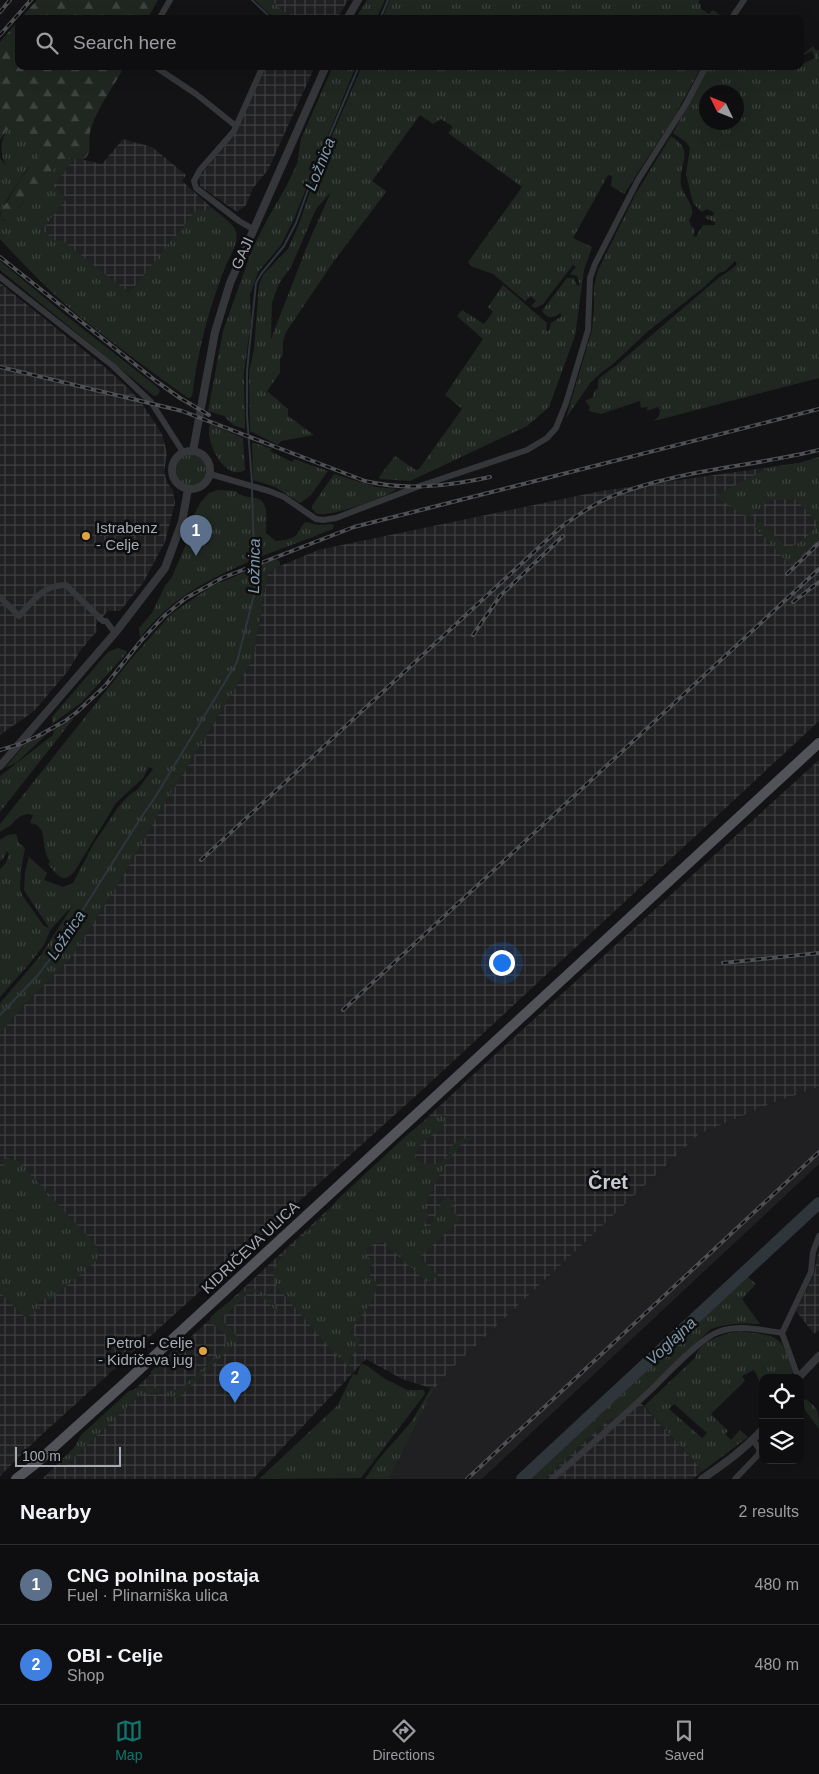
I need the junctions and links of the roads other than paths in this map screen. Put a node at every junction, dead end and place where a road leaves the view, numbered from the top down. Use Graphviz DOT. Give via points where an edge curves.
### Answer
graph roads {
  1 [pos="170,0"];
  2 [pos="358,0"];
  3 [pos="744,0"];
  4 [pos="161,15"];
  5 [pos="349,15"];
  6 [pos="734,15"];
  7 [pos="160,70"];
  8 [pos="261,70"];
  9 [pos="324,70"];
  10 [pos="704,70"];
  11 [pos="236,126"];
  12 [pos="253,229"];
  13 [pos="0,277"];
  14 [pos="193,451"];
  15 [pos="182,452"];
  16 [pos="210,474"];
  17 [pos="188,489"];
  18 [pos="0,597"];
  19 [pos="115,633"];
  20 [pos="819,743"];
  21 [pos="0,766"];
  22 [pos="819,1236"];
  23 [pos="782,1333"];
  24 [pos="819,1356"];
  25 [pos="797,1374"];
  26 [pos="802,1374"];
  27 [pos="759,1433"];
  28 [pos="753,1440"];
  29 [pos="20,1478"];
  30 [pos="552,1479"];
  31 [pos="702,1479"];
  32 [pos="735,1479"];
  1 -- 4 [label="street"];
  2 -- 5 [label="street"];
  3 -- 6 [label="street"];
  7 -- 11 [label="street"];
  8 -- 11 [label="street"];
  9 -- 12 [label="street, GAJI"];
  10 -- 16 [label="street" via="638,180 595,264 590,278 588,330 566,403 556,428 547,438 527,450 323,520 316,519 284,497"];
  11 -- 12 [label="street" via="194,181 196,188"];
  12 -- 14 [label="street, GAJI" via="230,283 215,332"];
  13 -- 15 [label="street" via="113,366 151,402"];
  14 -- 15 [label="street"];
  14 -- 16 [label="street" via="208,461"];
  15 -- 17 [label="street" via="174,460 171,471 175,482"];
  16 -- 17 [label="street" via="201,486"];
  17 -- 19 [label="street" via="182,522 165,568"];
  18 -- 19 [label="street" via="19,616 41,592 55,585 66,585"];
  19 -- 21 [label="street"];
  20 -- 29 [label="main road, KIDRIČEVA ULICA"];
  22 -- 23 [label="street" via="811,1272"];
  23 -- 25 [label="street"];
  23 -- 30 [label="street" via="739,1328 715,1333"];
  24 -- 26 [label="street"];
  27 -- 28 [label="street"];
  28 -- 31 [label="street"];
  28 -- 32 [label="street" via="760,1450 758,1455"];
}
